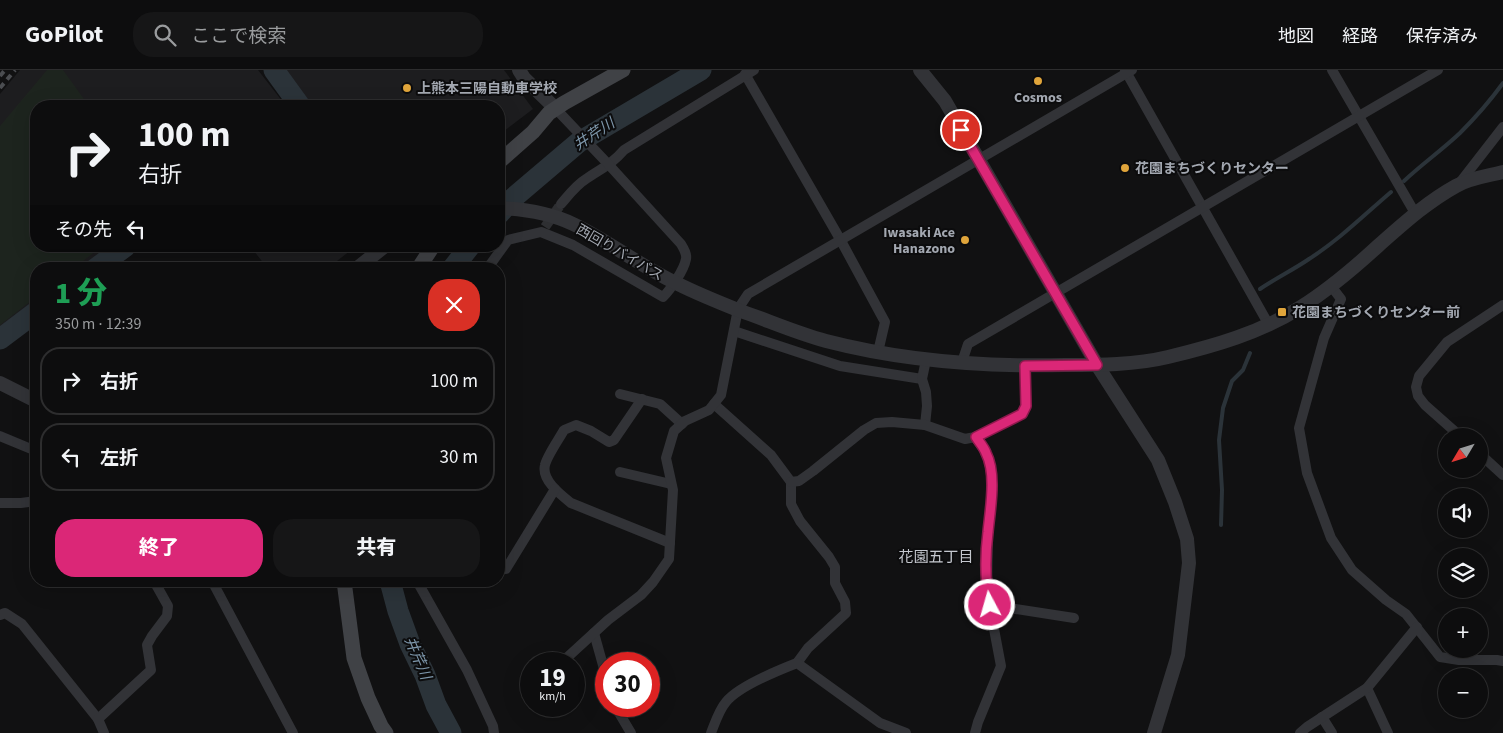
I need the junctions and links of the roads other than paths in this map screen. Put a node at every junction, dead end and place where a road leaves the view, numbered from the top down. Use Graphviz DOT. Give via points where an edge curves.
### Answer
graph roads {
  1 [pos="519,70"];
  2 [pos="623,70"];
  3 [pos="920,70"];
  4 [pos="1332,70"];
  5 [pos="1438,70"];
  6 [pos="1128,71"];
  7 [pos="750,72"];
  8 [pos="559,113"];
  9 [pos="1359,116"];
  10 [pos="1503,127"];
  11 [pos="505,157"];
  12 [pos="978,160"];
  13 [pos="607,163"];
  14 [pos="1503,172"];
  15 [pos="1458,185"];
  16 [pos="561,204"];
  17 [pos="1202,207"];
  18 [pos="505,210"];
  19 [pos="1415,213"];
  20 [pos="543,224"];
  21 [pos="840,239"];
  22 [pos="505,244"];
  23 [pos="377,252"];
  24 [pos="365,262"];
  25 [pos="674,282"];
  26 [pos="1331,286"];
  27 [pos="1055,293"];
  28 [pos="1503,305"];
  29 [pos="738,309"];
  30 [pos="1269,325"];
  31 [pos="734,331"];
  32 [pos="878,352"];
  33 [pos="926,360"];
  34 [pos="962,362"];
  35 [pos="1097,365"];
  36 [pos="1025,366"];
  37 [pos="922,379"];
  38 [pos="0,383"];
  39 [pos="620,394"];
  40 [pos="30,398"];
  41 [pos="642,399"];
  42 [pos="714,404"];
  43 [pos="682,424"];
  44 [pos="924,425"];
  45 [pos="1451,428"];
  46 [pos="0,436"];
  47 [pos="976,437"];
  48 [pos="30,448"];
  49 [pos="1488,461"];
  50 [pos="620,472"];
  51 [pos="1503,475"];
  52 [pos="791,482"];
  53 [pos="671,484"];
  54 [pos="556,489"];
  55 [pos="30,502"];
  56 [pos="0,503"];
  57 [pos="670,543"];
  58 [pos="506,569"];
  59 [pos="157,587"];
  60 [pos="215,587"];
  61 [pos="345,587"];
  62 [pos="420,587"];
  63 [pos="990,605"];
  64 [pos="0,615"];
  65 [pos="1074,618"];
  66 [pos="1417,627"];
  67 [pos="594,633"];
  68 [pos="573,652"];
  69 [pos="599,652"];
  70 [pos="1503,661"];
  71 [pos="797,662"];
  72 [pos="1367,688"];
  73 [pos="622,717"];
  74 [pos="1322,717"];
  75 [pos="98,720"];
  76 [pos="104,733"];
  77 [pos="293,733"];
  78 [pos="386,733"];
  79 [pos="494,733"];
  80 [pos="631,733"];
  81 [pos="711,733"];
  82 [pos="906,733"];
  83 [pos="975,733"];
  84 [pos="1154,733"];
  85 [pos="1300,733"];
  86 [pos="1332,733"];
  87 [pos="1388,733"];
  1 -- 8 [label="street"];
  2 -- 8 [label="main road"];
  3 -- 12 [label="street" via="945,101"];
  4 -- 9 [label="street"];
  5 -- 9 [label="street"];
  6 -- 12 [label="street"];
  6 -- 17 [label="street"];
  7 -- 13 [label="street"];
  7 -- 21 [label="street"];
  8 -- 11 [label="main road" via="549,113"];
  8 -- 13 [label="street"];
  9 -- 17 [label="street"];
  9 -- 19 [label="street"];
  10 -- 15 [label="street"];
  12 -- 21 [label="street"];
  12 -- 27 [label="street"];
  13 -- 16 [label="street"];
  13 -- 25 [label="street" via="681,244 686,259"];
  14 -- 15 [label="street, 西回りバイパス"];
  15 -- 19 [label="street, 西回りバイパス"];
  17 -- 27 [label="street"];
  17 -- 30 [label="street"];
  18 -- 20 [label="street, 西回りバイパス"];
  19 -- 26 [label="street, 西回りバイパス"];
  20 -- 22 [label="street"];
  20 -- 25 [label="street, 西回りバイパス" via="573,224"];
  20 -- 25 [label="street" via="663,297"];
  21 -- 29 [label="street" via="748,294"];
  21 -- 32 [label="street" via="885,322"];
  23 -- 24 [label="street"];
  25 -- 29 [label="street, 西回りバイパス"];
  26 -- 30 [label="street, 西回りバイパス"];
  26 -- 66 [label="street" via="1341,299 1324,338 1299,428 1307,473 1331,538 1352,570 1406,614"];
  27 -- 34 [label="street" via="968,344"];
  27 -- 35 [label="street"];
  28 -- 45 [label="street" via="1447,342 1419,376 1418,396"];
  29 -- 31 [label="street"];
  29 -- 32 [label="street, 西回りバイパス" via="824,341"];
  30 -- 35 [label="street, 西回りバイパス" via="1240,337 1167,357"];
  31 -- 37 [label="street" via="840,366"];
  31 -- 42 [label="street" via="721,395"];
  32 -- 33 [label="street, 西回りバイパス"];
  33 -- 34 [label="street, 西回りバイパス"];
  33 -- 37 [label="street"];
  34 -- 36 [label="street, 西回りバイパス"];
  35 -- 36 [label="street, 西回りバイパス"];
  35 -- 84 [label="street" via="1158,460 1187,539 1189,563 1178,655"];
  36 -- 47 [label="street" via="1026,406 1022,414"];
  37 -- 44 [label="street" via="928,406"];
  38 -- 40 [label="street"];
  39 -- 41 [label="street"];
  41 -- 43 [label="street" via="660,404"];
  41 -- 54 [label="street" via="614,440 609,442 576,425 564,430 544,466 546,477"];
  42 -- 43 [label="street"];
  42 -- 52 [label="street" via="771,455"];
  43 -- 53 [label="street" via="674,431 666,458"];
  44 -- 47 [label="street" via="965,439"];
  44 -- 52 [label="street" via="876,423 814,471 799,481"];
  46 -- 48 [label="street"];
  47 -- 63 [label="street" via="987,454 992,477 987,552"];
  49 -- 51 [label="street"];
  50 -- 53 [label="street"];
  52 -- 71 [label="street" via="791,504 835,567 835,583 845,602 846,614"];
  53 -- 57 [label="street"];
  54 -- 57 [label="street" via="571,502"];
  54 -- 58 [label="street"];
  55 -- 56 [label="street"];
  57 -- 67 [label="street" via="669,559 653,582"];
  59 -- 75 [label="street" via="168,606 166,616 147,645 151,670"];
  60 -- 77 [label="street"];
  61 -- 78 [label="main road" via="354,658 368,698"];
  62 -- 79 [label="street" via="466,670"];
  63 -- 65 [label="street"];
  63 -- 83 [label="street" via="1001,666"];
  64 -- 75 [label="street" via="5,613 22,624"];
  66 -- 70 [label="street" via="1440,657"];
  66 -- 72 [label="street"];
  67 -- 68 [label="street"];
  67 -- 69 [label="street"];
  71 -- 81 [label="street" via="732,696 724,704"];
  71 -- 82 [label="street" via="880,723"];
  72 -- 74 [label="street"];
  72 -- 87 [label="street"];
  73 -- 80 [label="street"];
  74 -- 85 [label="street"];
  74 -- 86 [label="street"];
  75 -- 76 [label="street"];
}
